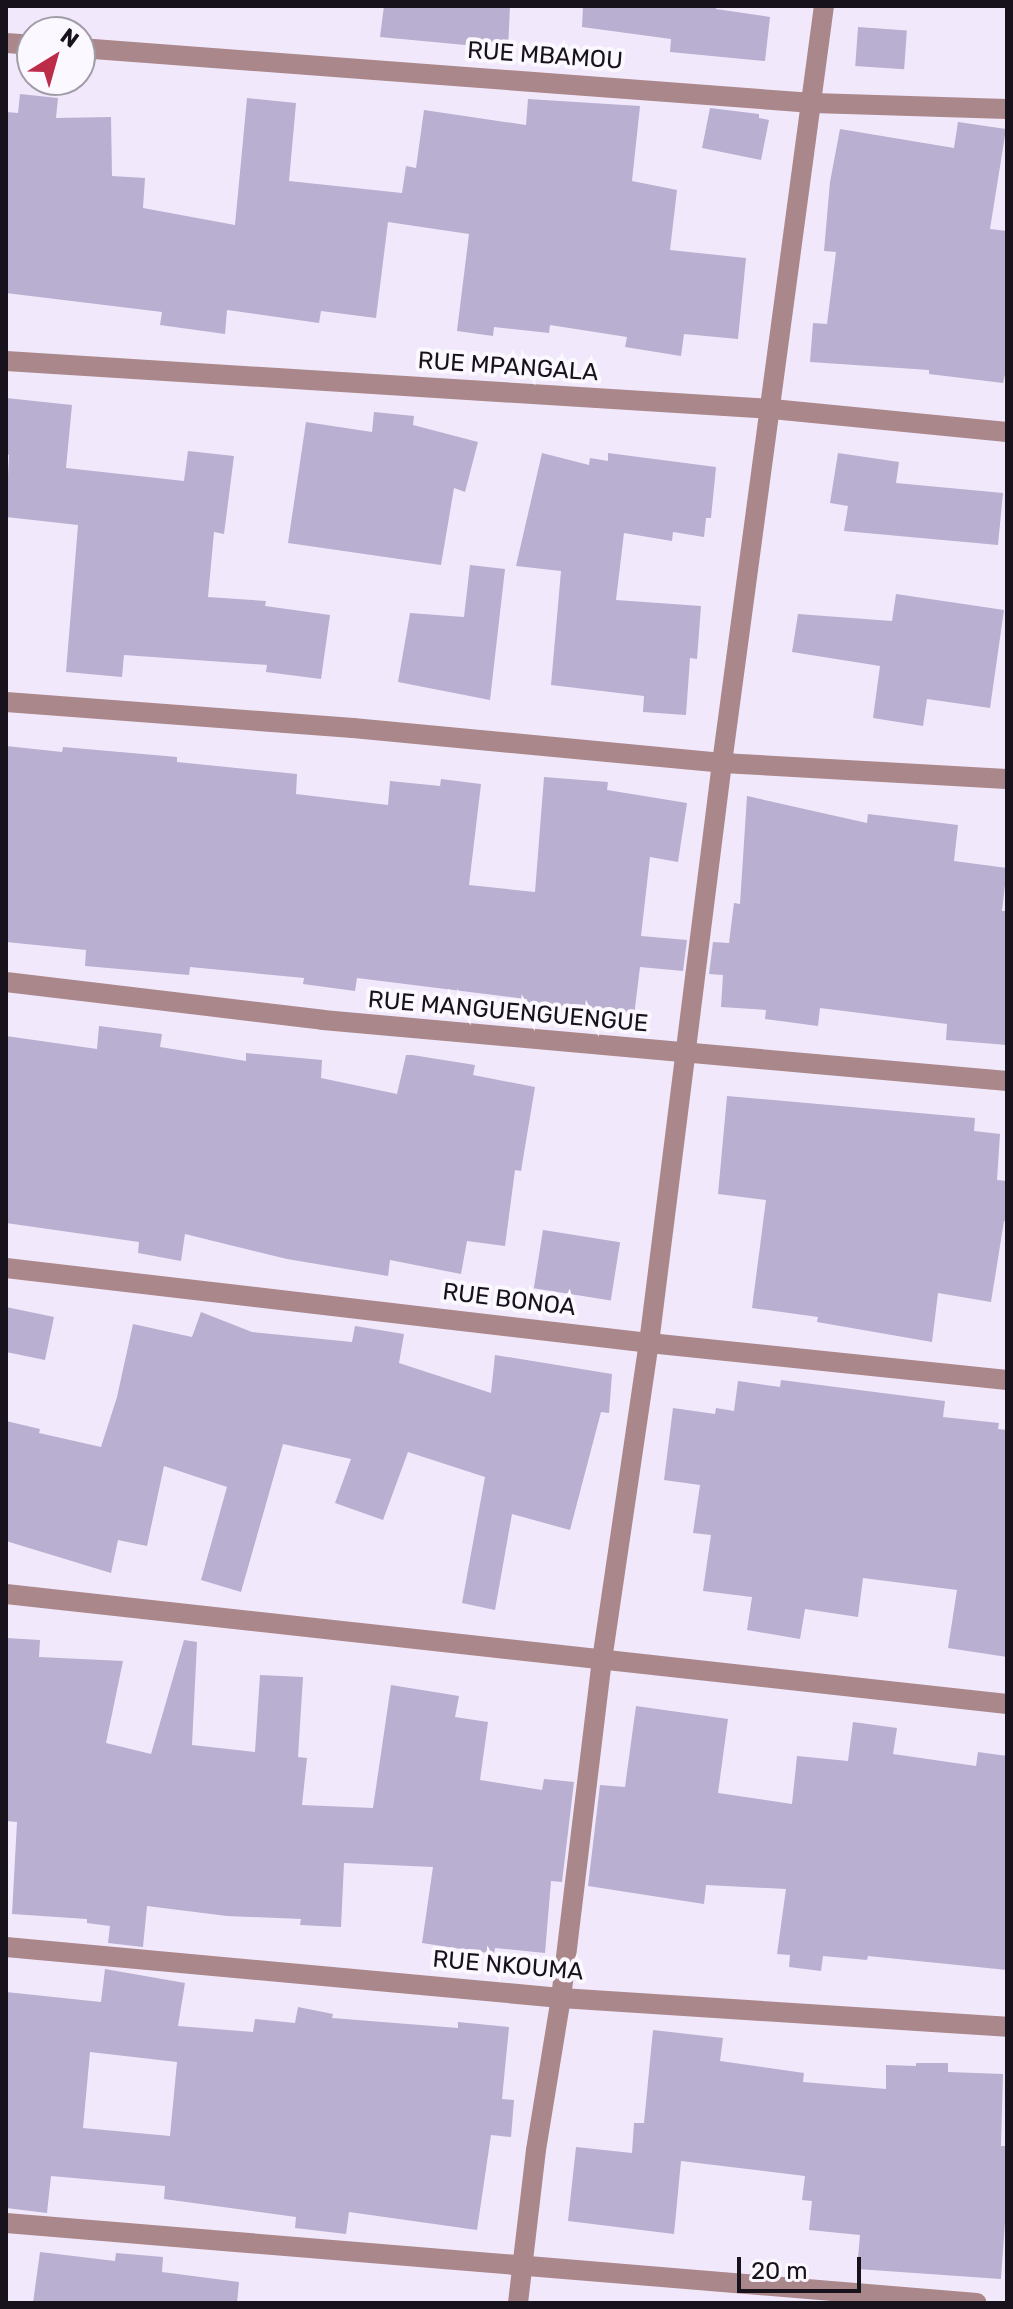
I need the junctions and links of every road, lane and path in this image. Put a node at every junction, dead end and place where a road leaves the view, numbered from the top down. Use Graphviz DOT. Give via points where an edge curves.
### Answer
graph roads {
  1 [pos="824,6"];
  2 [pos="96,49"];
  3 [pos="813,103"];
  4 [pos="1007,109"];
  5 [pos="6,361"];
  6 [pos="772,409"];
  7 [pos="1007,432"];
  8 [pos="6,702"];
  9 [pos="722,763"];
  10 [pos="1007,779"];
  11 [pos="6,982"];
  12 [pos="685,1054"];
  13 [pos="1007,1081"];
  14 [pos="6,1268"];
  15 [pos="649,1343"];
  16 [pos="1007,1380"];
  17 [pos="6,1594"];
  18 [pos="602,1660"];
  19 [pos="1007,1704"];
  20 [pos="6,1947"];
  21 [pos="561,1998"];
  22 [pos="1007,2027"];
  23 [pos="6,2223"];
  24 [pos="522,2268"];
  25 [pos="518,2303"];
  26 [pos="977,2303"];
  1 -- 3 [label="street"];
  2 -- 3 [label="street, RUE MBAMOU"];
  3 -- 4 [label="street, RUE MBAMOU"];
  3 -- 6 [label="street"];
  5 -- 6 [label="street, RUE MPANGALA"];
  6 -- 7 [label="street, RUE MPANGALA"];
  6 -- 9 [label="street"];
  8 -- 9 [label="street"];
  9 -- 10 [label="street"];
  9 -- 12 [label="street"];
  11 -- 12 [label="street, RUE MANGUENGUENGUE" via="323,1020"];
  12 -- 13 [label="street, RUE MANGUENGUENGUE"];
  12 -- 15 [label="street"];
  14 -- 15 [label="street, RUE BONOA"];
  15 -- 16 [label="street, RUE BONOA"];
  15 -- 18 [label="street"];
  17 -- 18 [label="street"];
  18 -- 19 [label="street"];
  18 -- 21 [label="street"];
  20 -- 21 [label="street, RUE NKOUMA"];
  21 -- 22 [label="street, RUE NKOUMA"];
  21 -- 24 [label="street"];
  23 -- 24 [label="street"];
  24 -- 25 [label="street"];
  24 -- 26 [label="street"];
}
